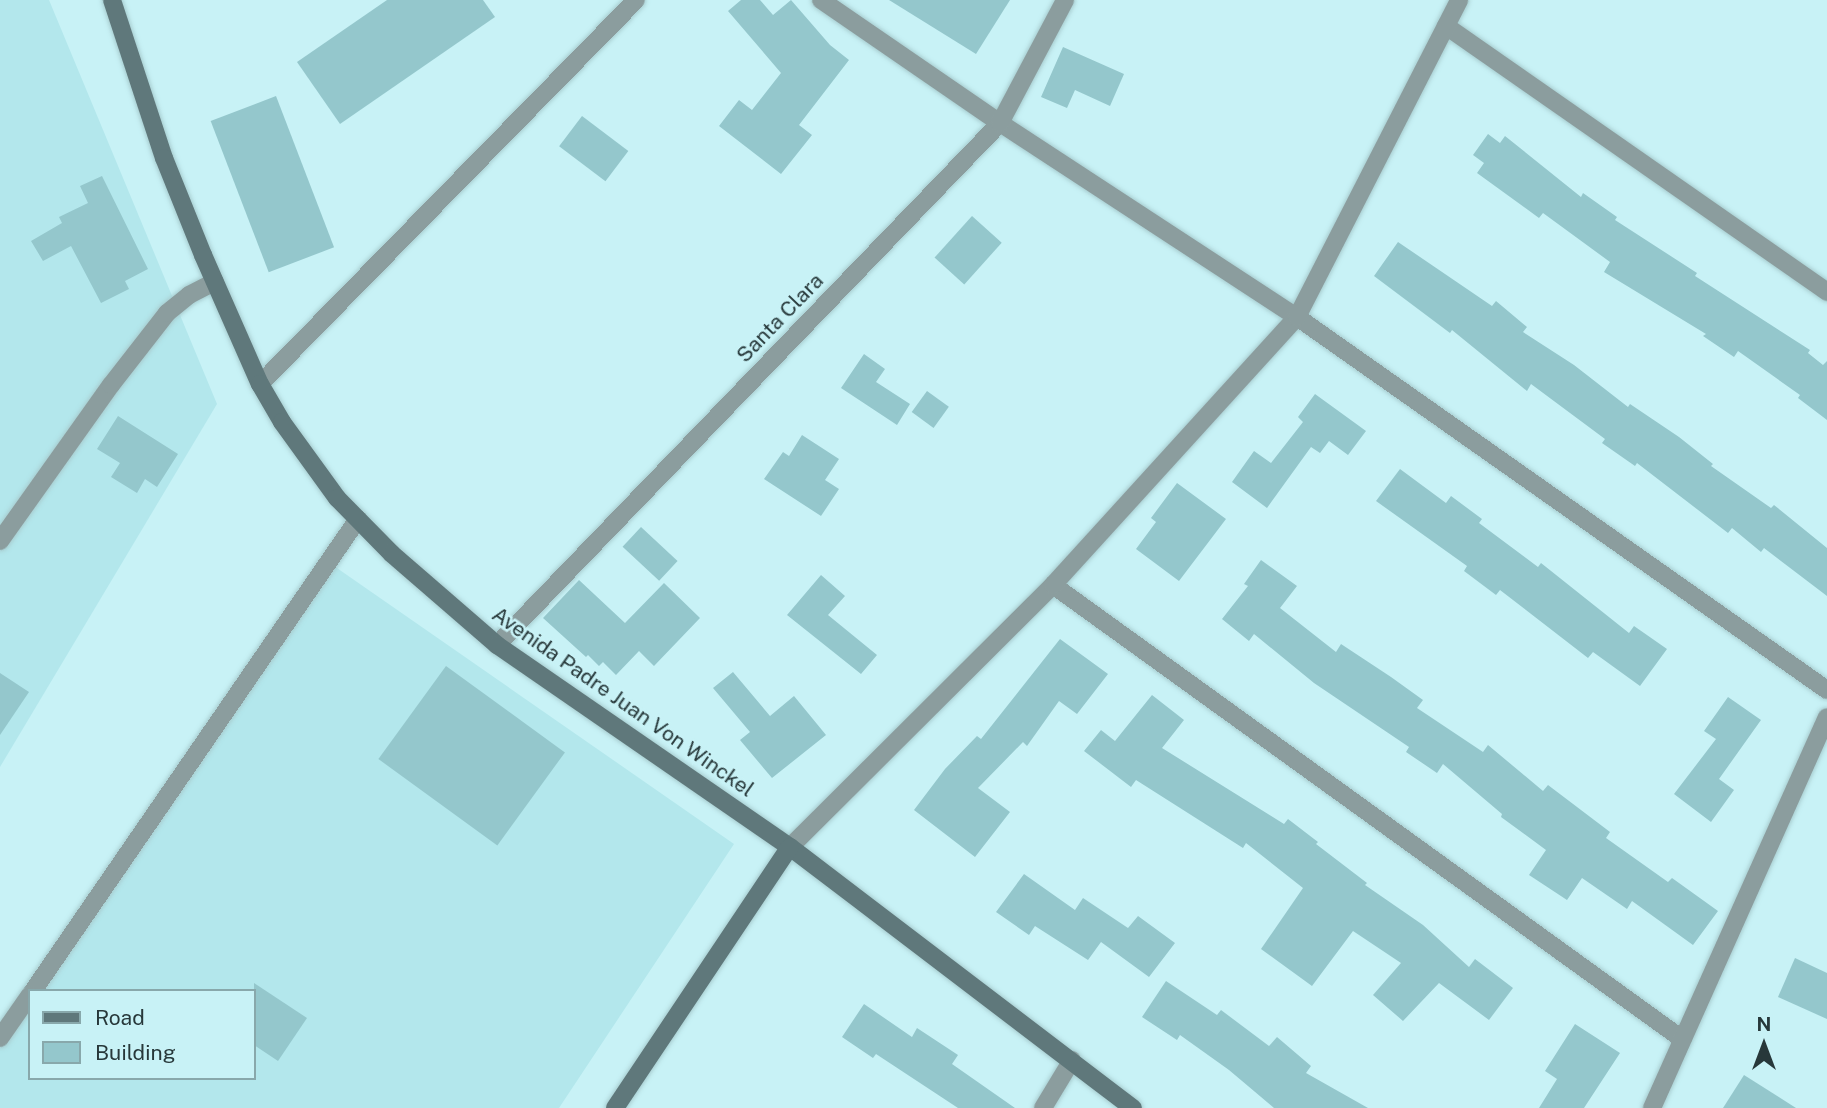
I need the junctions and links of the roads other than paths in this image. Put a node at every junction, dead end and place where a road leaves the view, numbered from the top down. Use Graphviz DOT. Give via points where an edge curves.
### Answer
graph roads {
  1 [pos="112,0"];
  2 [pos="636,0"];
  3 [pos="821,0"];
  4 [pos="1065,0"];
  5 [pos="1460,0"];
  6 [pos="1446,26"];
  7 [pos="1000,122"];
  8 [pos="215,282"];
  9 [pos="1827,292"];
  10 [pos="1297,317"];
  11 [pos="260,384"];
  12 [pos="358,519"];
  13 [pos="0,541"];
  14 [pos="1053,585"];
  15 [pos="497,645"];
  16 [pos="1827,690"];
  17 [pos="1827,717"];
  18 [pos="790,847"];
  19 [pos="34,989"];
  20 [pos="28,998"];
  21 [pos="0,1038"];
  22 [pos="1682,1040"];
  23 [pos="1072,1060"];
  24 [pos="615,1108"];
  25 [pos="1043,1108"];
  26 [pos="1133,1108"];
  27 [pos="1652,1108"];
  1 -- 8 [label="main road, Avenida Padre Juan Von Winckel" via="164,158"];
  2 -- 11 [label="street"];
  3 -- 7 [label="street"];
  4 -- 7 [label="street, Santa Clara"];
  5 -- 6 [label="street"];
  6 -- 9 [label="street"];
  6 -- 10 [label="street"];
  7 -- 10 [label="street"];
  7 -- 15 [label="street, Santa Clara"];
  8 -- 11 [label="main road, Avenida Padre Juan Von Winckel"];
  8 -- 13 [label="street" via="167,313"];
  10 -- 14 [label="street"];
  10 -- 16 [label="street"];
  11 -- 12 [label="main road, Avenida Padre Juan Von Winckel" via="321,477"];
  12 -- 15 [label="main road, Avenida Padre Juan Von Winckel"];
  12 -- 19 [label="street"];
  14 -- 18 [label="street"];
  14 -- 22 [label="street"];
  15 -- 18 [label="main road, Avenida Padre Juan Von Winckel"];
  17 -- 22 [label="street"];
  18 -- 23 [label="main road, Avenida Padre Juan Von Winckel"];
  18 -- 24 [label="main road"];
  20 -- 21 [label="street"];
  22 -- 27 [label="street"];
  23 -- 25 [label="street"];
  23 -- 26 [label="main road, Avenida Padre Juan Von Winckel"];
}
